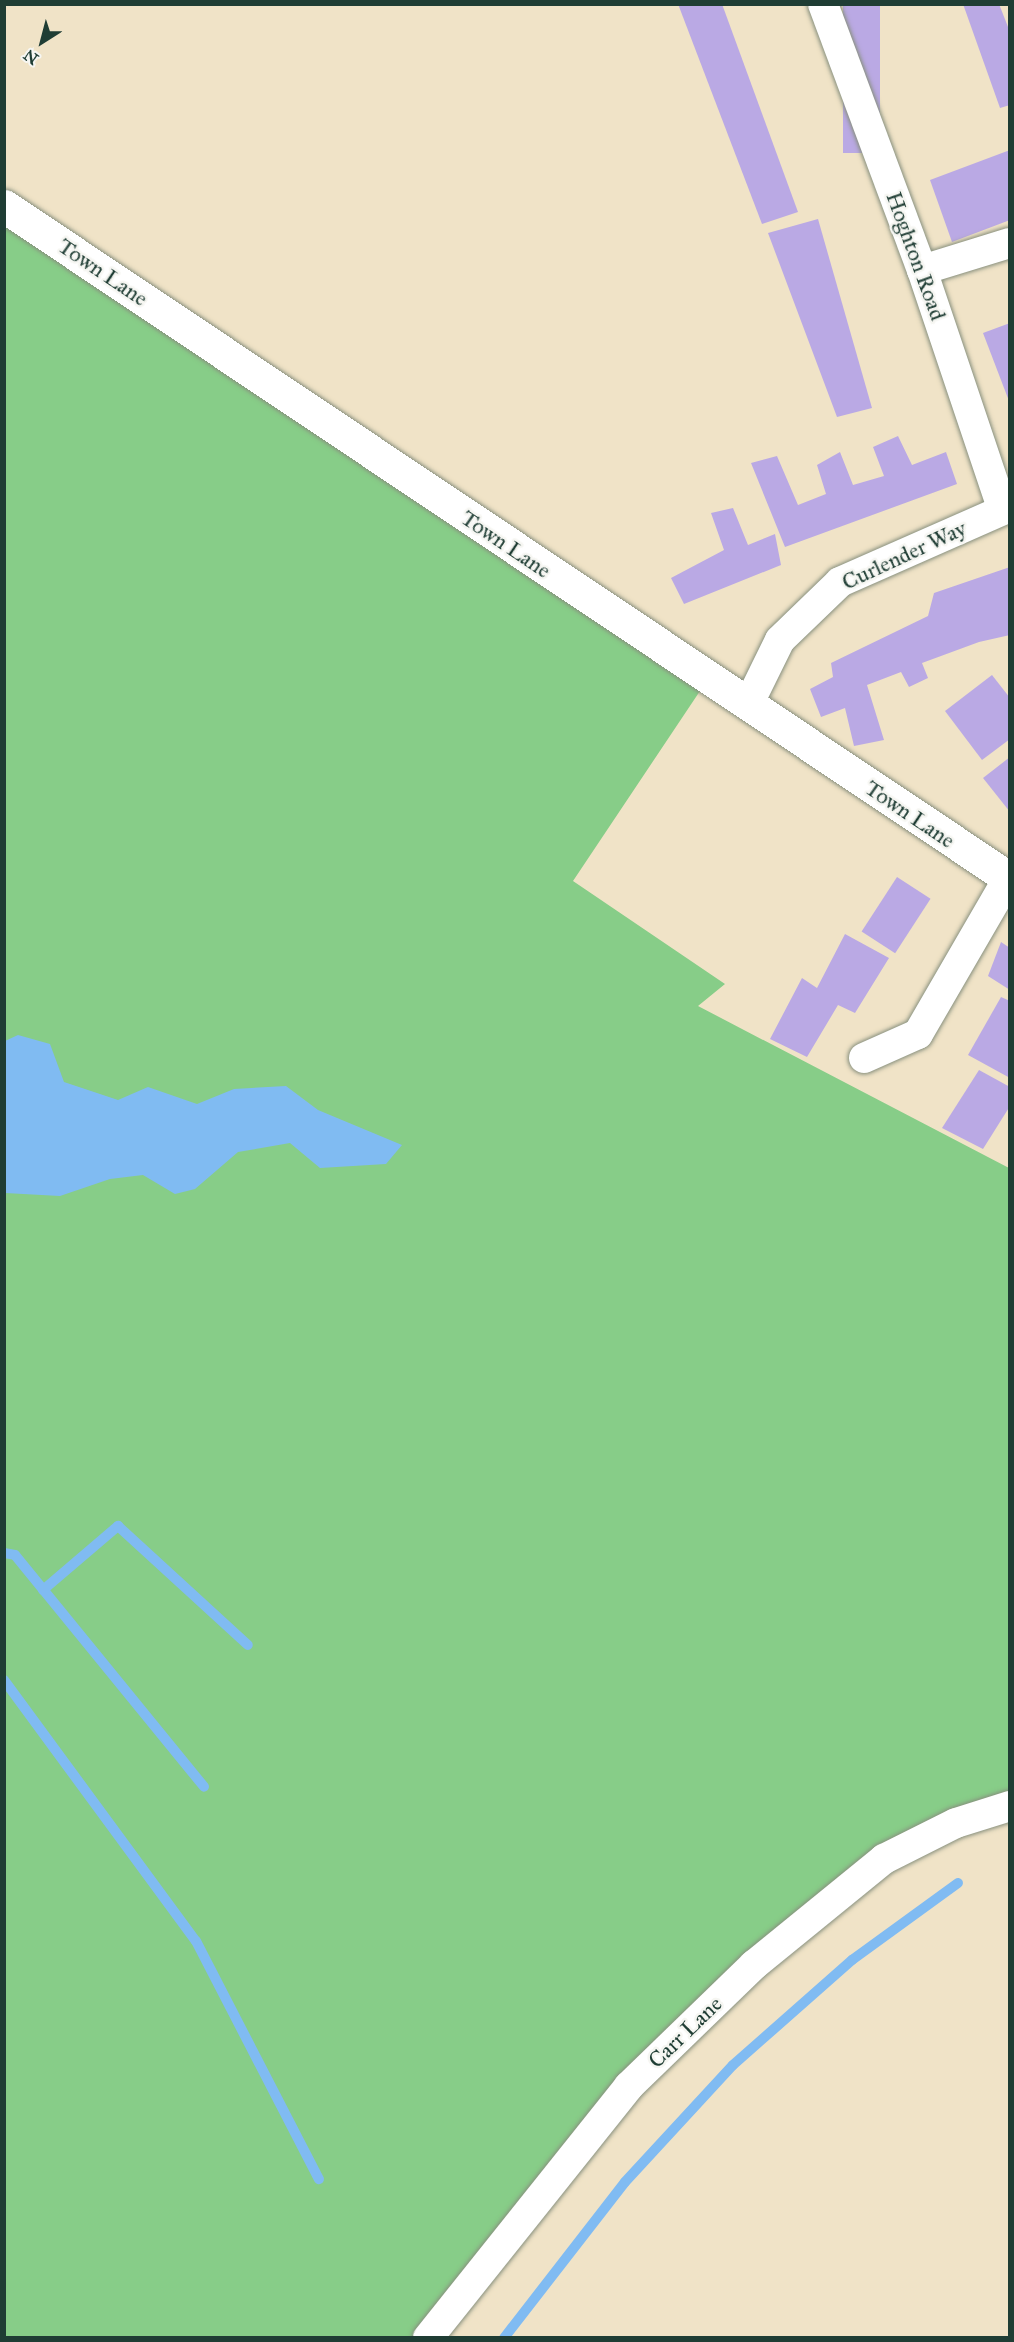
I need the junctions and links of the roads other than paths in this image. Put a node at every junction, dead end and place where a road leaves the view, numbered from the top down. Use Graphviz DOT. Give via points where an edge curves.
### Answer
graph roads {
  1 [pos="823,4"];
  2 [pos="4,206"];
  3 [pos="1010,243"];
  4 [pos="922,270"];
  5 [pos="1006,508"];
  6 [pos="748,705"];
  7 [pos="1009,879"];
  8 [pos="864,1058"];
  9 [pos="1010,1806"];
  10 [pos="428,2337"];
  1 -- 4 [label="street, Hoghton Road"];
  2 -- 6 [label="street, Town Lane"];
  3 -- 4 [label="street"];
  4 -- 5 [label="street, Hoghton Road"];
  5 -- 6 [label="street, Curlender Way" via="840,582 780,640"];
  6 -- 7 [label="street, Town Lane"];
  7 -- 8 [label="street" via="918,1034"];
  9 -- 10 [label="street, Carr Lane" via="956,1823 884,1859 753,1965 629,2086"];
}
